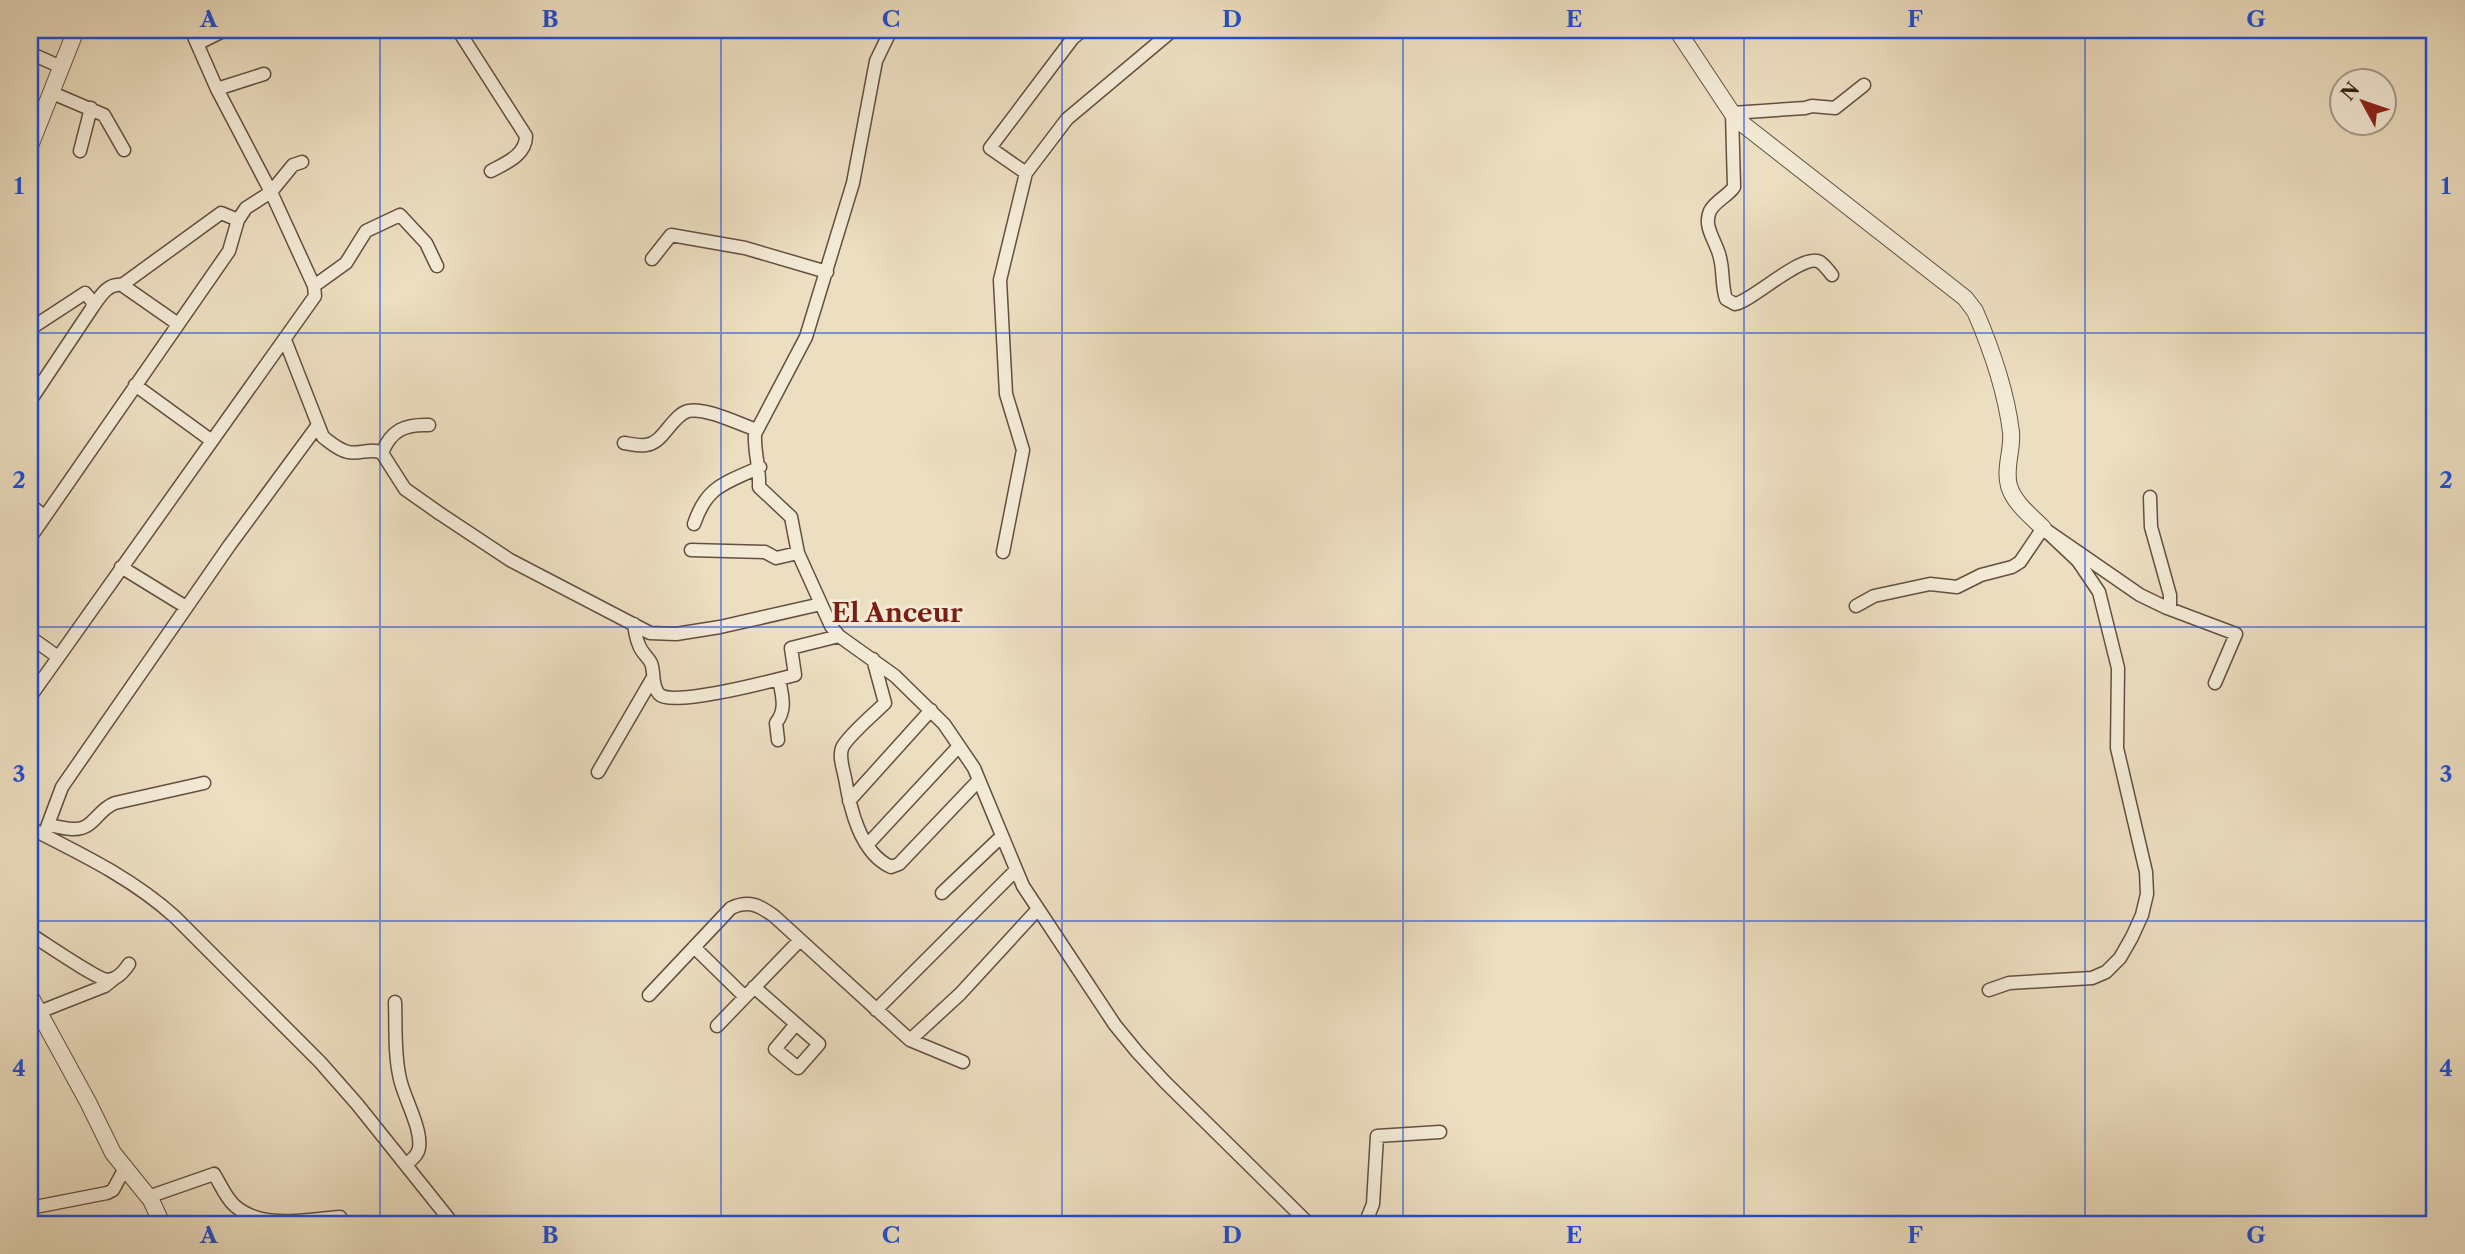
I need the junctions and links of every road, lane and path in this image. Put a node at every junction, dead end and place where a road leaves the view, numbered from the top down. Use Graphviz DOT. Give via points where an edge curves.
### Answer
graph roads {
  1 [pos="76,30"];
  2 [pos="191,30"];
  3 [pos="225,30"];
  4 [pos="458,30"];
  5 [pos="891,30"];
  6 [pos="1083,30"];
  7 [pos="1173,30"];
  8 [pos="1678,30"];
  9 [pos="197,44"];
  10 [pos="30,53"];
  11 [pos="61,67"];
  12 [pos="264,74"];
  13 [pos="1864,85"];
  14 [pos="217,89"];
  15 [pos="50,92"];
  16 [pos="91,108"];
  17 [pos="1732,113"];
  18 [pos="30,146"];
  19 [pos="124,150"];
  20 [pos="80,151"];
  21 [pos="302,162"];
  22 [pos="491,171"];
  23 [pos="1026,173"];
  24 [pos="271,192"];
  25 [pos="238,220"];
  26 [pos="652,259"];
  27 [pos="436,267"];
  28 [pos="827,272"];
  29 [pos="1832,275"];
  30 [pos="122,285"];
  31 [pos="314,286"];
  32 [pos="92,308"];
  33 [pos="178,324"];
  34 [pos="30,329"];
  35 [pos="285,340"];
  36 [pos="135,385"];
  37 [pos="30,401"];
  38 [pos="318,425"];
  39 [pos="429,425"];
  40 [pos="757,430"];
  41 [pos="212,441"];
  42 [pos="624,443"];
  43 [pos="382,453"];
  44 [pos="760,467"];
  45 [pos="2151,497"];
  46 [pos="30,505"];
  47 [pos="44,516"];
  48 [pos="694,524"];
  49 [pos="2043,528"];
  50 [pos="30,538"];
  51 [pos="691,550"];
  52 [pos="1003,552"];
  53 [pos="797,553"];
  54 [pos="121,567"];
  55 [pos="821,604"];
  56 [pos="1856,606"];
  57 [pos="187,607"];
  58 [pos="2170,609"];
  59 [pos="634,624"];
  60 [pos="839,636"];
  61 [pos="30,637"];
  62 [pos="58,657"];
  63 [pos="873,659"];
  64 [pos="652,679"];
  65 [pos="779,679"];
  66 [pos="2215,683"];
  67 [pos="30,697"];
  68 [pos="930,710"];
  69 [pos="778,740"];
  70 [pos="959,746"];
  71 [pos="598,772"];
  72 [pos="979,780"];
  73 [pos="204,783"];
  74 [pos="849,801"];
  75 [pos="30,828"];
  76 [pos="46,830"];
  77 [pos="1002,836"];
  78 [pos="868,844"];
  79 [pos="1016,870"];
  80 [pos="942,893"];
  81 [pos="1038,909"];
  82 [pos="30,934"];
  83 [pos="800,940"];
  84 [pos="694,947"];
  85 [pos="129,964"];
  86 [pos="115,978"];
  87 [pos="1989,990"];
  88 [pos="750,992"];
  89 [pos="649,995"];
  90 [pos="30,996"];
  91 [pos="395,1002"];
  92 [pos="876,1010"];
  93 [pos="39,1012"];
  94 [pos="796,1024"];
  95 [pos="717,1026"];
  96 [pos="910,1040"];
  97 [pos="963,1062"];
  98 [pos="1440,1132"];
  99 [pos="406,1164"];
  100 [pos="125,1168"];
  101 [pos="148,1197"];
  102 [pos="30,1208"];
  103 [pos="162,1224"];
  104 [pos="344,1224"];
  105 [pos="453,1224"];
  106 [pos="1309,1224"];
  107 [pos="1366,1224"];
  1 -- 11 [label="street"];
  2 -- 9 [label="street"];
  3 -- 9 [label="street"];
  4 -- 22 [label="street" via="526,136 521,152"];
  5 -- 28 [label="street" via="876,61 853,183"];
  6 -- 23 [label="street" via="990,148"];
  7 -- 23 [label="street" via="1067,119"];
  8 -- 17 [label="street"];
  9 -- 14 [label="street"];
  10 -- 11 [label="street"];
  11 -- 15 [label="street"];
  12 -- 14 [label="street"];
  13 -- 17 [label="street" via="1835,108"];
  14 -- 24 [label="street"];
  15 -- 16 [label="street"];
  15 -- 18 [label="street"];
  16 -- 19 [label="street" via="104,115"];
  16 -- 20 [label="street"];
  17 -- 29 [label="street" via="1734,187 1708,218 1726,299 1742,302 1814,261"];
  17 -- 49 [label="street" via="1965,298 1975,311 2007,405 2012,435 2009,488"];
  21 -- 24 [label="street" via="293,165"];
  23 -- 52 [label="street" via="1000,280 1006,394 1023,450"];
  24 -- 25 [label="street" via="246,208"];
  24 -- 31 [label="street"];
  25 -- 30 [label="street" via="221,213"];
  25 -- 33 [label="street" via="229,251"];
  26 -- 28 [label="street" via="671,235 745,248"];
  27 -- 31 [label="street" via="426,243 400,215 366,231 346,263"];
  28 -- 40 [label="street" via="806,337"];
  30 -- 32 [label="street" via="108,288"];
  30 -- 33 [label="street"];
  31 -- 35 [label="street" via="315,296"];
  32 -- 34 [label="street" via="85,293"];
  32 -- 37 [label="street"];
  33 -- 36 [label="street"];
  35 -- 38 [label="street"];
  35 -- 41 [label="street"];
  36 -- 41 [label="street"];
  36 -- 47 [label="street"];
  38 -- 43 [label="street" via="336,447"];
  38 -- 57 [label="street"];
  39 -- 43 [label="street" via="404,426 387,440"];
  40 -- 42 [label="street" via="692,411 680,415 649,445"];
  40 -- 44 [label="street" via="754,448"];
  41 -- 54 [label="street"];
  43 -- 59 [label="street" via="405,489 439,513 510,560"];
  44 -- 48 [label="street" via="709,494"];
  44 -- 53 [label="street" via="759,487 791,517"];
  45 -- 58 [label="street" via="2151,527"];
  46 -- 47 [label="street"];
  47 -- 50 [label="street"];
  49 -- 56 [label="street" via="2012,567 1957,587 1930,584 1874,596"];
  49 -- 58 [label="street" via="2140,595"];
  49 -- 87 [label="street" via="2078,561 2099,592 2118,668 2117,748 2147,894 2132,937 2106,972 2092,978 2009,983"];
  51 -- 53 [label="street" via="765,552 776,558"];
  53 -- 55 [label="street"];
  54 -- 57 [label="street"];
  54 -- 62 [label="street"];
  55 -- 59 [label="street" via="676,634 650,633"];
  55 -- 60 [label="street"];
  57 -- 76 [label="street" via="62,787"];
  58 -- 66 [label="street" via="2236,634"];
  59 -- 64 [label="street" via="638,645 652,665"];
  60 -- 63 [label="street"];
  60 -- 65 [label="street" via="790,648 795,675"];
  61 -- 62 [label="street"];
  62 -- 67 [label="street"];
  63 -- 68 [label="street"];
  63 -- 74 [label="street" via="885,703 842,747"];
  64 -- 65 [label="street" via="658,693 672,699"];
  64 -- 71 [label="street"];
  65 -- 69 [label="street" via="784,707 776,723"];
  68 -- 70 [label="street"];
  68 -- 74 [label="street"];
  70 -- 72 [label="street"];
  70 -- 78 [label="street"];
  72 -- 77 [label="street"];
  72 -- 78 [label="street" via="895,867 886,864"];
  73 -- 76 [label="street" via="115,803 81,829"];
  74 -- 78 [label="street"];
  75 -- 76 [label="street"];
  76 -- 99 [label="street" via="123,877 175,917 320,1062"];
  77 -- 79 [label="street"];
  77 -- 80 [label="street"];
  79 -- 81 [label="street"];
  79 -- 92 [label="street"];
  81 -- 96 [label="street" via="960,994"];
  81 -- 106 [label="street" via="1138,1053"];
  82 -- 86 [label="street" via="99,979"];
  83 -- 84 [label="street" via="752,903 731,908"];
  83 -- 88 [label="street"];
  83 -- 92 [label="street"];
  84 -- 88 [label="street"];
  84 -- 89 [label="street"];
  85 -- 86 [label="street"];
  86 -- 93 [label="street"];
  88 -- 94 [label="street"];
  88 -- 95 [label="street"];
  90 -- 93 [label="street"];
  91 -- 99 [label="street" via="400,1079 419,1148"];
  92 -- 96 [label="street"];
  93 -- 100 [label="street"];
  96 -- 97 [label="street"];
  98 -- 107 [label="street" via="1377,1136 1373,1204"];
  99 -- 105 [label="street"];
  100 -- 101 [label="street"];
  100 -- 102 [label="street" via="107,1193"];
  101 -- 103 [label="street"];
  101 -- 104 [label="street" via="214,1174 234,1205 250,1216 266,1221 340,1217"];
}
